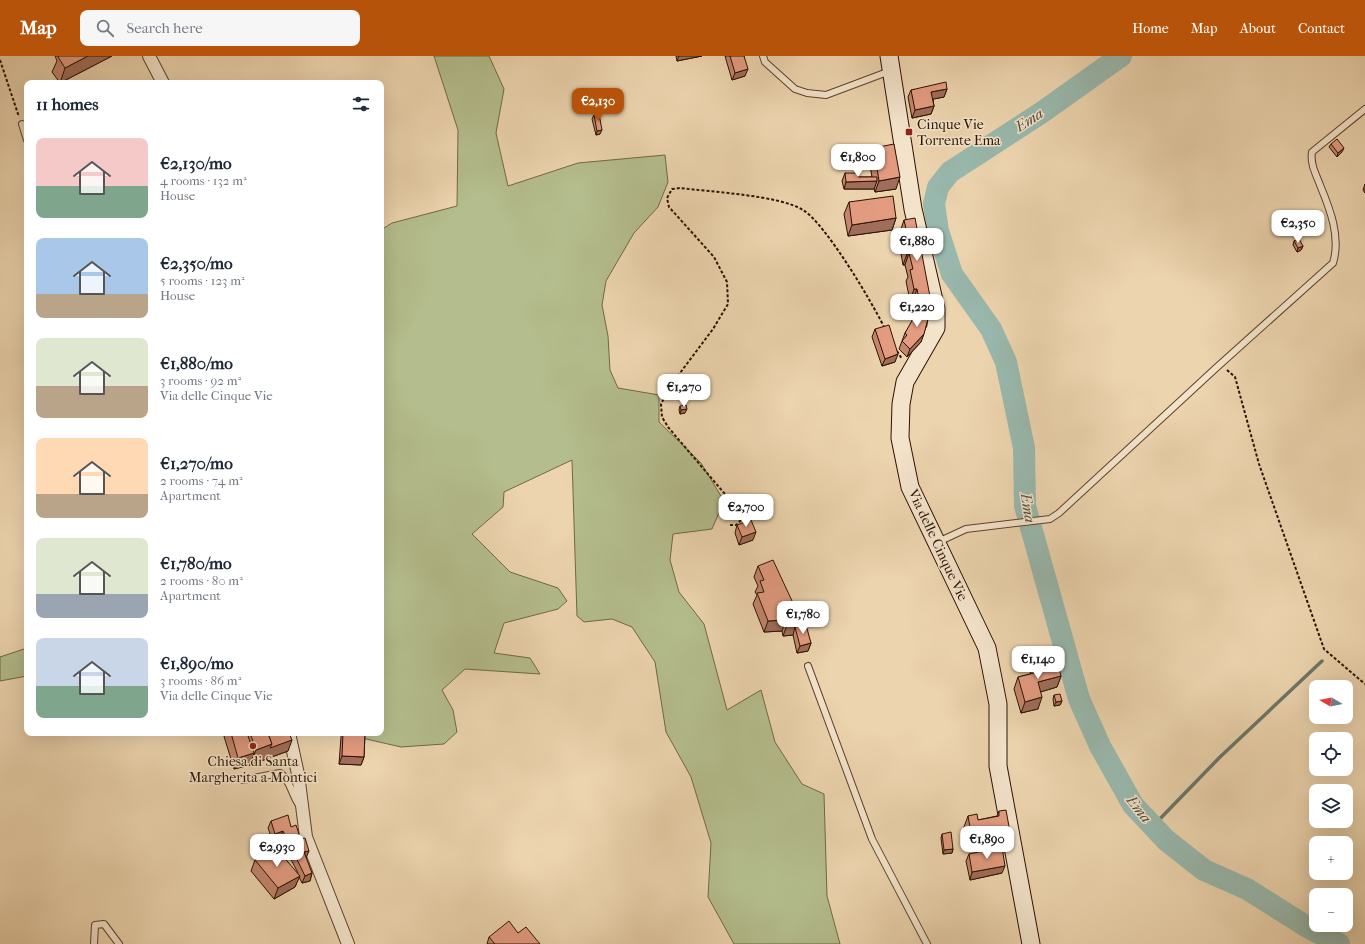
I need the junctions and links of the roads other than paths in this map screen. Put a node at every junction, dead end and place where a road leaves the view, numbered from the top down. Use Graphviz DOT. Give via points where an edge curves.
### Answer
graph roads {
  1 [pos="149,56"];
  2 [pos="763,56"];
  3 [pos="890,63"];
  4 [pos="161,80"];
  5 [pos="1365,109"];
  6 [pos="22,124"];
  7 [pos="24,130"];
  8 [pos="936,542"];
  9 [pos="808,666"];
  10 [pos="290,736"];
  11 [pos="243,780"];
  12 [pos="301,808"];
  13 [pos="94,944"];
  14 [pos="119,944"];
  15 [pos="348,944"];
  16 [pos="927,944"];
  17 [pos="1031,944"];
  1 -- 4 [label="street"];
  2 -- 3 [label="lane" via="765,62 795,89 826,95"];
  3 -- 8 [label="street, Via delle Cinque Vie" via="913,209 937,320 932,335 905,382 901,404 900,438 910,487"];
  5 -- 8 [label="lane" via="1312,152 1311,161 1336,235 1333,263 1060,513 1050,518 966,529"];
  6 -- 7 [label="lane"];
  8 -- 17 [label="street, Via delle Cinque Vie" via="987,648 998,704 998,766"];
  9 -- 16 [label="lane" via="872,839"];
  10 -- 12 [label="street" via="298,774"];
  11 -- 12 [label="lane" via="280,773"];
  12 -- 15 [label="street" via="306,837"];
  13 -- 14 [label="lane" via="95,926 104,924"];
}
